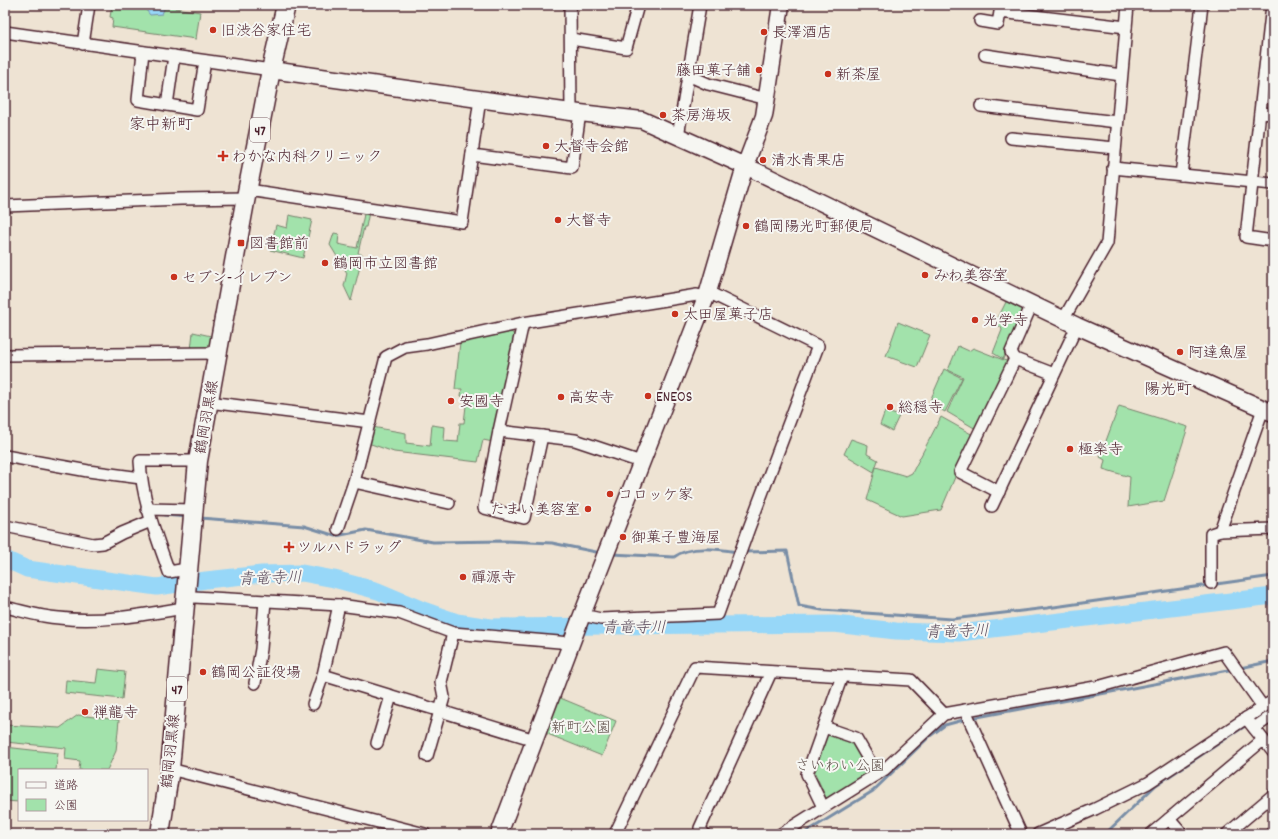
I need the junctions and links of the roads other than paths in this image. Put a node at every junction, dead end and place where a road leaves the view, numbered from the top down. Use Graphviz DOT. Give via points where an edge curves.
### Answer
graph roads {
  1 [pos="89,5"];
  2 [pos="286,5"];
  3 [pos="570,5"];
  4 [pos="638,5"];
  5 [pos="700,5"];
  6 [pos="781,5"];
  7 [pos="1128,5"];
  8 [pos="1202,5"];
  9 [pos="1272,5"];
  10 [pos="980,21"];
  11 [pos="1126,27"];
  12 [pos="5,32"];
  13 [pos="571,39"];
  14 [pos="83,44"];
  15 [pos="1270,51"];
  16 [pos="143,52"];
  17 [pos="985,55"];
  18 [pos="174,56"];
  19 [pos="205,61"];
  20 [pos="271,70"];
  21 [pos="688,75"];
  22 [pos="1121,75"];
  23 [pos="480,99"];
  24 [pos="767,99"];
  25 [pos="167,105"];
  26 [pos="981,106"];
  27 [pos="576,112"];
  28 [pos="1260,113"];
  29 [pos="1273,114"];
  30 [pos="1117,122"];
  31 [pos="678,136"];
  32 [pos="1011,138"];
  33 [pos="1114,148"];
  34 [pos="472,155"];
  35 [pos="745,166"];
  36 [pos="1113,168"];
  37 [pos="1180,175"];
  38 [pos="1252,182"];
  39 [pos="1273,184"];
  40 [pos="247,194"];
  41 [pos="5,206"];
  42 [pos="1273,241"];
  43 [pos="707,295"];
  44 [pos="1032,304"];
  45 [pos="523,323"];
  46 [pos="1070,323"];
  47 [pos="217,353"];
  48 [pos="5,354"];
  49 [pos="1015,359"];
  50 [pos="1054,374"];
  51 [pos="208,402"];
  52 [pos="1268,411"];
  53 [pos="370,422"];
  54 [pos="499,431"];
  55 [pos="542,436"];
  56 [pos="5,456"];
  57 [pos="198,461"];
  58 [pos="641,462"];
  59 [pos="141,478"];
  60 [pos="354,482"];
  61 [pos="999,492"];
  62 [pos="449,503"];
  63 [pos="992,506"];
  64 [pos="147,509"];
  65 [pos="193,510"];
  66 [pos="151,521"];
  67 [pos="5,526"];
  68 [pos="338,529"];
  69 [pos="1273,529"];
  70 [pos="1220,531"];
  71 [pos="188,565"];
  72 [pos="1211,583"];
  73 [pos="265,601"];
  74 [pos="188,603"];
  75 [pos="339,605"];
  76 [pos="5,607"];
  77 [pos="582,615"];
  78 [pos="453,634"];
  79 [pos="572,643"];
  80 [pos="772,672"];
  81 [pos="323,675"];
  82 [pos="842,676"];
  83 [pos="255,683"];
  84 [pos="391,696"];
  85 [pos="1273,701"];
  86 [pos="313,704"];
  87 [pos="1263,707"];
  88 [pos="965,710"];
  89 [pos="440,711"];
  90 [pos="944,714"];
  91 [pos="1273,715"];
  92 [pos="1246,718"];
  93 [pos="824,726"];
  94 [pos="1254,728"];
  95 [pos="534,740"];
  96 [pos="1263,740"];
  97 [pos="377,743"];
  98 [pos="1273,752"];
  99 [pos="427,756"];
  100 [pos="170,769"];
  101 [pos="877,774"];
  102 [pos="1273,795"];
  103 [pos="823,807"];
  104 [pos="1169,819"];
  105 [pos="160,834"];
  106 [pos="425,834"];
  107 [pos="499,834"];
  108 [pos="615,834"];
  109 [pos="704,834"];
  110 [pos="781,834"];
  111 [pos="1021,834"];
  112 [pos="1038,834"];
  113 [pos="1151,834"];
  114 [pos="1182,834"];
  115 [pos="1227,834"];
  1 -- 14 [label="street"];
  2 -- 20 [label="main road, 鶴岡羽黒線 / 47"];
  3 -- 13 [label="street"];
  4 -- 13 [label="street" via="626,48"];
  5 -- 21 [label="street"];
  6 -- 24 [label="street"];
  7 -- 11 [label="street"];
  8 -- 37 [label="street"];
  9 -- 15 [label="street"];
  10 -- 11 [label="street" via="998,24 1000,12"];
  11 -- 22 [label="street"];
  12 -- 14 [label="street"];
  13 -- 27 [label="street"];
  14 -- 16 [label="street"];
  15 -- 28 [label="street"];
  16 -- 18 [label="street"];
  16 -- 25 [label="street" via="138,100"];
  17 -- 22 [label="street"];
  18 -- 19 [label="street"];
  18 -- 25 [label="street"];
  19 -- 20 [label="street"];
  19 -- 25 [label="street" via="197,110"];
  20 -- 23 [label="street"];
  20 -- 40 [label="main road, 鶴岡羽黒線 / 47"];
  21 -- 24 [label="street" via="708,84"];
  21 -- 31 [label="street"];
  22 -- 30 [label="street"];
  23 -- 27 [label="street"];
  23 -- 34 [label="street"];
  24 -- 35 [label="street" via="760,127"];
  26 -- 30 [label="street"];
  27 -- 31 [label="street" via="642,120"];
  27 -- 34 [label="street" via="572,168"];
  28 -- 29 [label="street"];
  28 -- 38 [label="street"];
  30 -- 33 [label="street"];
  31 -- 35 [label="street"];
  32 -- 33 [label="street"];
  33 -- 36 [label="street"];
  34 -- 40 [label="street" via="462,222"];
  35 -- 43 [label="street"];
  35 -- 44 [label="street"];
  36 -- 37 [label="street"];
  36 -- 46 [label="street" via="1106,243"];
  37 -- 38 [label="street"];
  38 -- 39 [label="street"];
  38 -- 42 [label="street" via="1246,237"];
  40 -- 41 [label="street"];
  40 -- 47 [label="main road, 鶴岡羽黒線 / 47"];
  43 -- 45 [label="street"];
  43 -- 58 [label="street"];
  43 -- 77 [label="street" via="818,346 718,614 601,619"];
  44 -- 46 [label="street"];
  44 -- 49 [label="street" via="1011,352"];
  45 -- 53 [label="street" via="405,347 386,357"];
  45 -- 54 [label="street"];
  46 -- 50 [label="street"];
  46 -- 52 [label="street"];
  47 -- 48 [label="street"];
  47 -- 51 [label="main road, 鶴岡羽黒線 / 47"];
  49 -- 50 [label="street"];
  49 -- 61 [label="street" via="960,472"];
  50 -- 61 [label="street"];
  51 -- 53 [label="street"];
  51 -- 57 [label="main road, 鶴岡羽黒線 / 47"];
  52 -- 70 [label="street"];
  53 -- 60 [label="street"];
  54 -- 55 [label="street"];
  54 -- 55 [label="street" via="484,508 524,518"];
  55 -- 58 [label="street" via="575,440"];
  56 -- 59 [label="street"];
  57 -- 59 [label="street" via="140,461"];
  57 -- 65 [label="main road, 鶴岡羽黒線 / 47"];
  58 -- 77 [label="street"];
  59 -- 64 [label="street"];
  60 -- 62 [label="street"];
  60 -- 68 [label="street"];
  61 -- 63 [label="street"];
  64 -- 65 [label="street"];
  64 -- 66 [label="street"];
  65 -- 71 [label="main road, 鶴岡羽黒線 / 47"];
  66 -- 67 [label="street" via="103,543 93,544"];
  66 -- 71 [label="street" via="169,572"];
  69 -- 70 [label="street"];
  70 -- 72 [label="street" via="1210,534"];
  71 -- 74 [label="main road, 鶴岡羽黒線 / 47"];
  73 -- 74 [label="street"];
  73 -- 75 [label="street"];
  73 -- 83 [label="street" via="262,649"];
  74 -- 76 [label="street" via="142,615 101,619 67,619"];
  74 -- 100 [label="main road, 鶴岡羽黒線 / 47"];
  75 -- 78 [label="street" via="399,614"];
  75 -- 81 [label="street"];
  77 -- 79 [label="street"];
  78 -- 79 [label="street"];
  78 -- 89 [label="street" via="440,682 444,697"];
  79 -- 95 [label="street"];
  80 -- 82 [label="street"];
  80 -- 108 [label="street" via="694,668"];
  80 -- 109 [label="street" via="700,828"];
  81 -- 84 [label="street"];
  81 -- 86 [label="street"];
  82 -- 90 [label="street" via="911,680"];
  82 -- 93 [label="street"];
  84 -- 89 [label="street"];
  84 -- 97 [label="street"];
  85 -- 87 [label="street"];
  87 -- 88 [label="street" via="1224,652 1101,686"];
  87 -- 92 [label="street"];
  88 -- 90 [label="street"];
  88 -- 111 [label="street"];
  89 -- 95 [label="street"];
  89 -- 99 [label="street"];
  90 -- 101 [label="street"];
  91 -- 94 [label="street"];
  92 -- 94 [label="street"];
  92 -- 112 [label="street" via="1148,783"];
  93 -- 101 [label="street" via="856,738"];
  93 -- 103 [label="street" via="806,774"];
  94 -- 96 [label="street"];
  95 -- 107 [label="street"];
  96 -- 98 [label="street"];
  96 -- 104 [label="street"];
  100 -- 105 [label="main road, 鶴岡羽黒線 / 47"];
  100 -- 106 [label="street"];
  101 -- 103 [label="street"];
  102 -- 115 [label="street"];
  103 -- 110 [label="street"];
  104 -- 113 [label="street"];
  104 -- 114 [label="street"];
}
